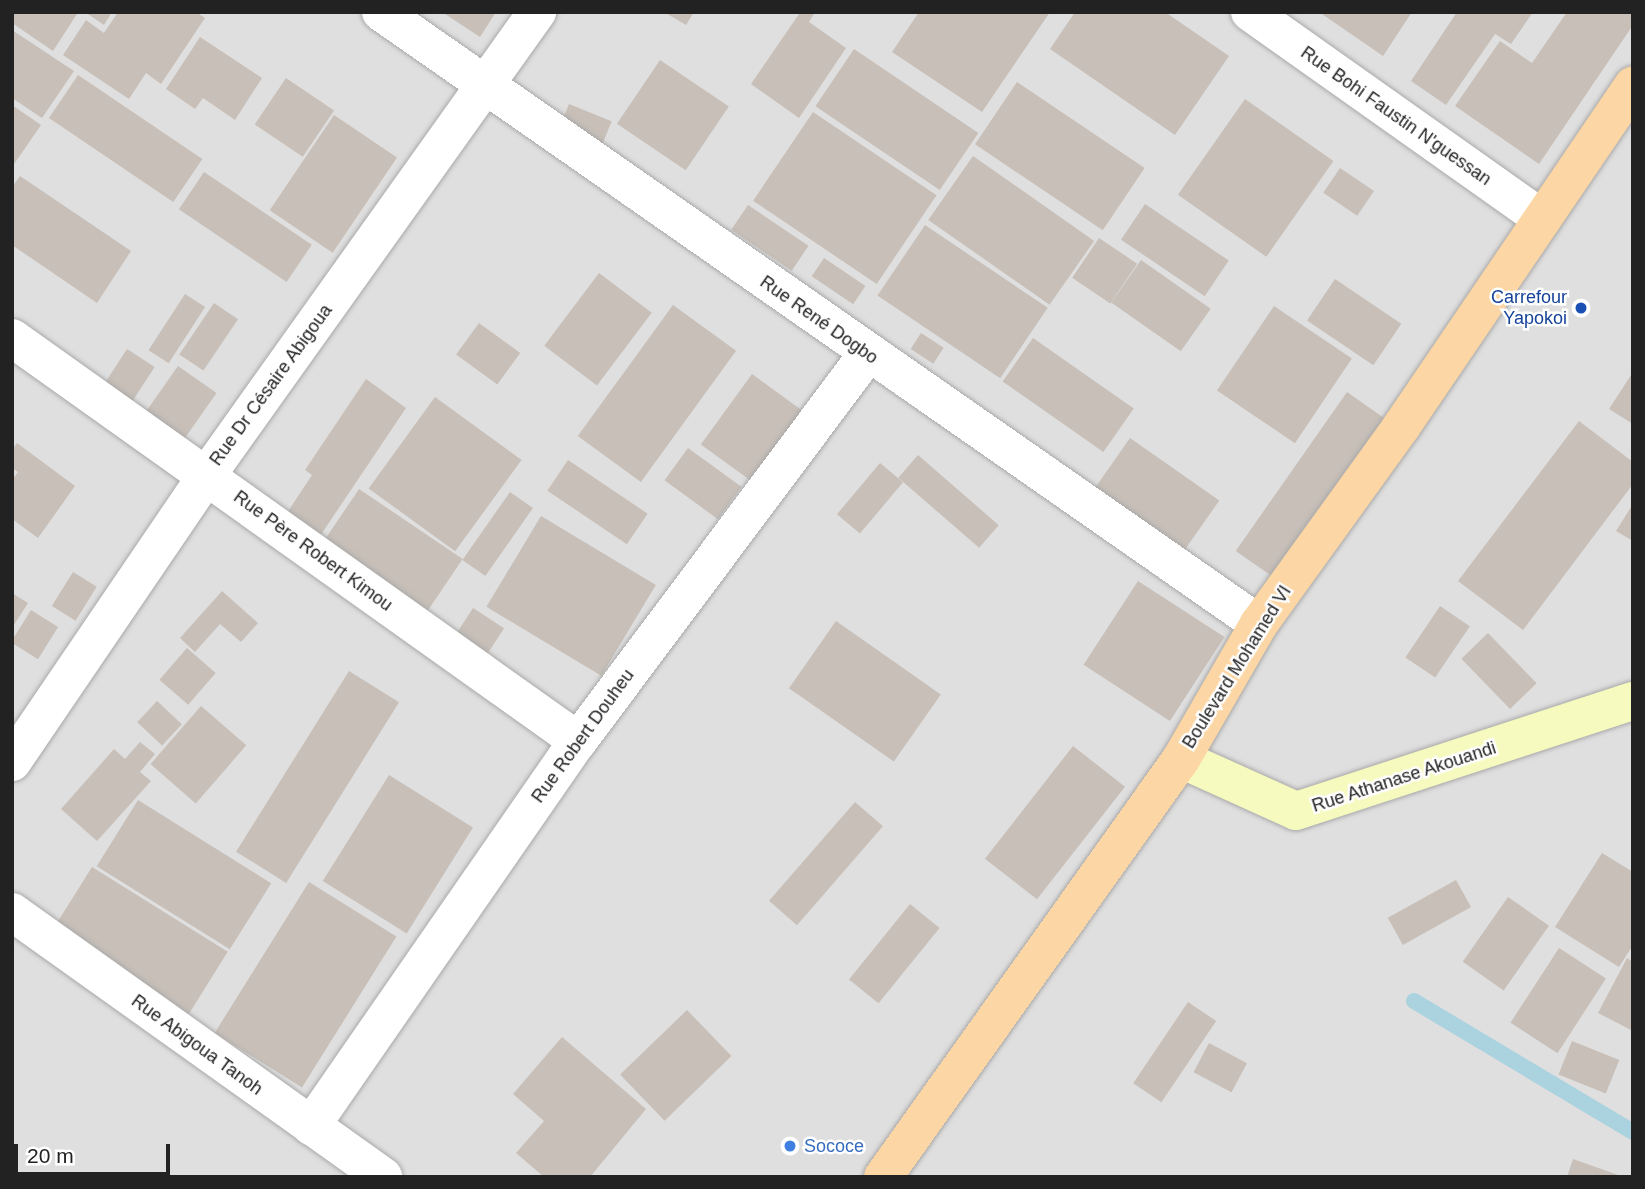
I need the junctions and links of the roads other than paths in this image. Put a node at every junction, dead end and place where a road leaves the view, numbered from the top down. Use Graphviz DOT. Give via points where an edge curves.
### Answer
graph roads {
  1 [pos="381,12"];
  2 [pos="537,12"];
  3 [pos="1250,12"];
  4 [pos="1633,85"];
  5 [pos="486,86"];
  6 [pos="1542,219"];
  7 [pos="12,338"];
  8 [pos="868,354"];
  9 [pos="207,475"];
  10 [pos="1259,624"];
  11 [pos="1633,701"];
  12 [pos="578,741"];
  13 [pos="1181,759"];
  14 [pos="12,762"];
  15 [pos="12,912"];
  16 [pos="311,1126"];
  17 [pos="383,1177"];
  18 [pos="883,1177"];
  1 -- 5 [label="street, Rue René Dogbo"];
  2 -- 5 [label="street, Rue Dr Césaire Abigoua"];
  3 -- 6 [label="street, Rue Bohi Faustin N'guessan"];
  4 -- 6 [label="main road, Boulevard Mohamed VI"];
  5 -- 8 [label="street, Rue René Dogbo"];
  5 -- 9 [label="street, Rue Dr Césaire Abigoua"];
  6 -- 10 [label="main road, Boulevard Mohamed VI" via="1401,427"];
  7 -- 9 [label="street, Rue Père Robert Kimou"];
  8 -- 10 [label="street, Rue René Dogbo"];
  8 -- 12 [label="street, Rue Robert Douheu"];
  9 -- 12 [label="street, Rue Père Robert Kimou"];
  9 -- 14 [label="street, Rue Dr Césaire Abigoua"];
  10 -- 13 [label="main road, Boulevard Mohamed VI"];
  11 -- 13 [label="street, Rue Athanase Akouandi" via="1296,811"];
  12 -- 16 [label="street, Rue Robert Douheu"];
  13 -- 18 [label="main road, Boulevard Mohamed VI"];
  15 -- 16 [label="street, Rue Abigoua Tanoh"];
  16 -- 17 [label="street, Rue Abigoua Tanoh"];
}
